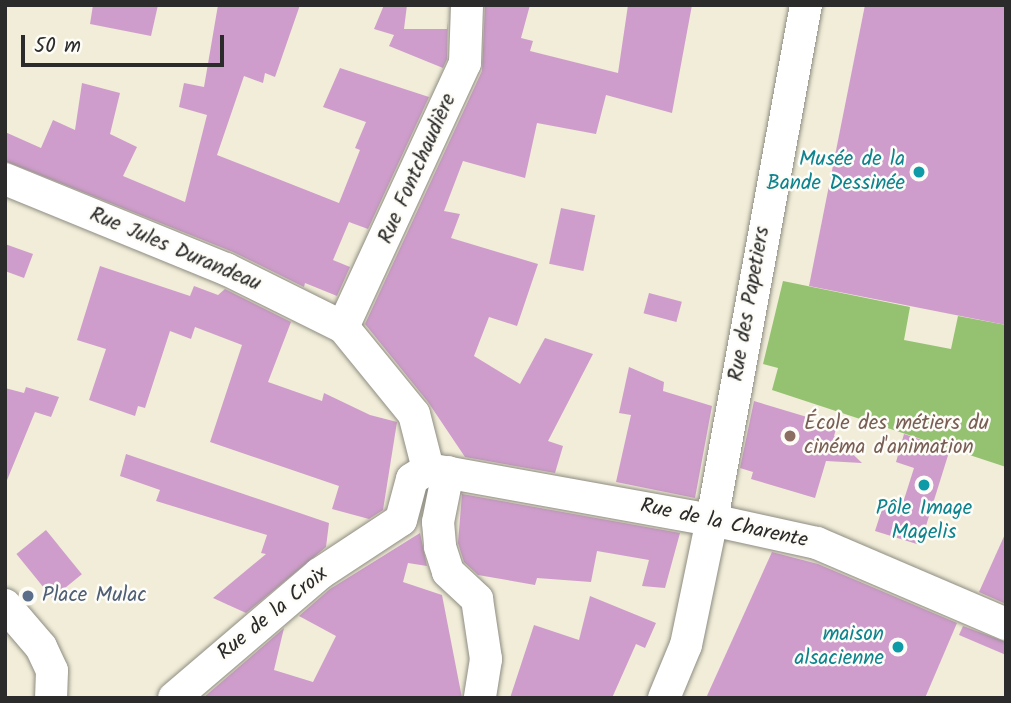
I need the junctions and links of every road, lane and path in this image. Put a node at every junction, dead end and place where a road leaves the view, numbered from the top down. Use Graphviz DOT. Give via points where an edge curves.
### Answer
graph roads {
  1 [pos="467,5"];
  2 [pos="806,5"];
  3 [pos="5,179"];
  4 [pos="343,327"];
  5 [pos="438,471"];
  6 [pos="712,520"];
  7 [pos="438,522"];
  8 [pos="388,527"];
  9 [pos="5,605"];
  10 [pos="1006,624"];
  11 [pos="51,698"];
  12 [pos="174,698"];
  13 [pos="481,698"];
  14 [pos="664,698"];
  1 -- 4 [label="street, Rue Fontchaudière" via="465,63"];
  2 -- 6 [label="street, Rue des Papetiers"];
  3 -- 4 [label="street, Rue Jules Durandeau" via="226,269"];
  4 -- 5 [label="street" via="414,414"];
  5 -- 6 [label="street, Rue de la Charente"];
  5 -- 7 [label="street"];
  5 -- 8 [label="street" via="412,479"];
  6 -- 10 [label="street, Rue de la Charente" via="817,543"];
  6 -- 14 [label="street, Rue des Papetiers" via="686,645"];
  7 -- 8 [label="street"];
  7 -- 13 [label="street" via="449,572 477,598 485,628"];
  8 -- 12 [label="street, Rue de la Croix" via="239,639"];
  9 -- 11 [label="street" via="41,647 52,671"];
}
